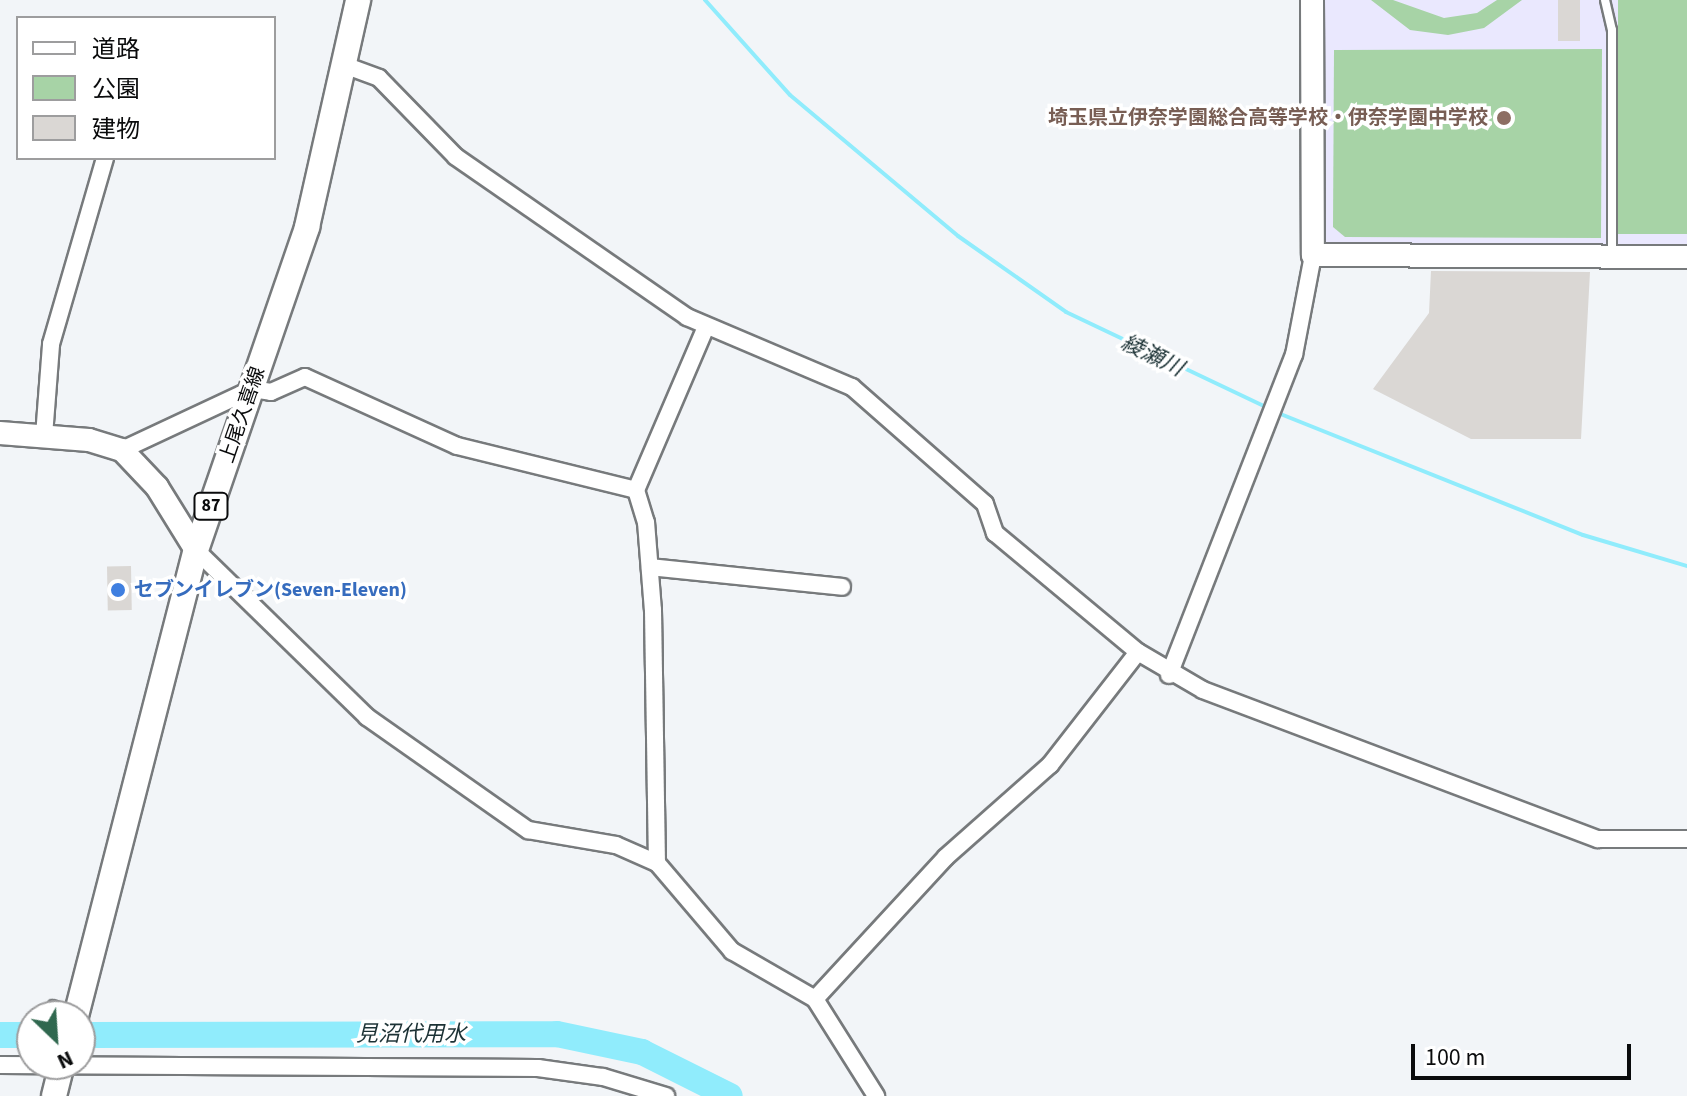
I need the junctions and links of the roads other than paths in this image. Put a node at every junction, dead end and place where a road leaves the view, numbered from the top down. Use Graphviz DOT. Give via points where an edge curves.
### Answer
graph roads {
  1 [pos="1312,0"];
  2 [pos="1605,0"];
  3 [pos="352,2"];
  4 [pos="344,65"];
  5 [pos="104,160"];
  6 [pos="1313,255"];
  7 [pos="1612,256"];
  8 [pos="1687,257"];
  9 [pos="706,327"];
  10 [pos="252,389"];
  11 [pos="0,433"];
  12 [pos="44,436"];
  13 [pos="122,450"];
  14 [pos="636,490"];
  15 [pos="196,550"];
  16 [pos="650,567"];
  17 [pos="842,587"];
  18 [pos="1138,652"];
  19 [pos="1169,675"];
  20 [pos="1687,839"];
  21 [pos="657,863"];
  22 [pos="815,999"];
  23 [pos="80,1000"];
  24 [pos="96,1066"];
  25 [pos="666,1096"];
  26 [pos="876,1096"];
  1 -- 6 [label="street"];
  2 -- 7 [label="lane" via="1612,30"];
  3 -- 4 [label="main road, 上尾久喜線 / 87"];
  4 -- 9 [label="street" via="379,78 456,157"];
  4 -- 10 [label="main road, 上尾久喜線 / 87" via="307,227"];
  5 -- 12 [label="street" via="51,344"];
  6 -- 7 [label="street"];
  6 -- 19 [label="street" via="1294,355"];
  7 -- 8 [label="street"];
  9 -- 14 [label="street"];
  9 -- 18 [label="street" via="852,387 880,408 985,504 995,533"];
  10 -- 13 [label="street"];
  10 -- 14 [label="street" via="271,392 305,377 457,446"];
  10 -- 15 [label="main road, 上尾久喜線 / 87"];
  11 -- 12 [label="street"];
  12 -- 13 [label="street"];
  13 -- 15 [label="street" via="157,487"];
  14 -- 16 [label="street"];
  15 -- 21 [label="street" via="367,717 528,830 616,845"];
  15 -- 23 [label="main road, 上尾久喜線 / 87"];
  16 -- 17 [label="street"];
  16 -- 21 [label="street"];
  18 -- 19 [label="street"];
  18 -- 22 [label="street" via="1050,765 946,857"];
  19 -- 20 [label="street" via="1598,839"];
  21 -- 22 [label="street" via="732,951"];
  22 -- 26 [label="street"];
  24 -- 25 [label="street" via="538,1068 603,1077"];
}
